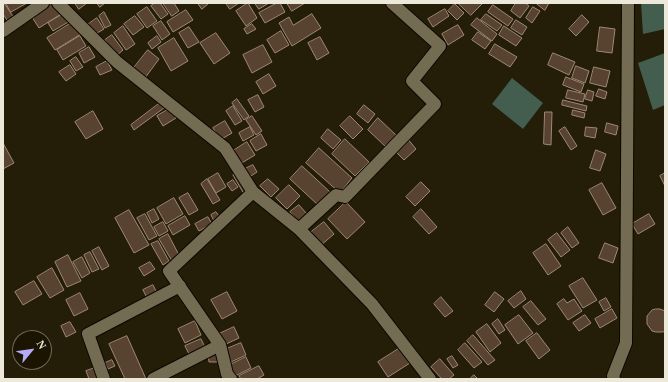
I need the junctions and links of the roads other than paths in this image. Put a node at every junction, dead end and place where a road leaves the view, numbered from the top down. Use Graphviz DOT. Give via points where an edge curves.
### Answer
graph roads {
  1 [pos="43,3"];
  2 [pos="58,3"];
  3 [pos="392,3"];
  4 [pos="628,3"];
  5 [pos="3,31"];
  6 [pos="253,192"];
  7 [pos="299,229"];
  8 [pos="180,286"];
  9 [pos="220,345"];
  10 [pos="104,379"];
  11 [pos="153,379"];
  12 [pos="231,379"];
  13 [pos="430,379"];
  14 [pos="614,379"];
  1 -- 5 [label="street"];
  2 -- 6 [label="street" via="117,62 225,148"];
  3 -- 7 [label="street" via="440,46 412,81 435,104 345,197 336,195"];
  4 -- 14 [label="street" via="626,343"];
  6 -- 7 [label="street"];
  6 -- 8 [label="street" via="169,270"];
  7 -- 13 [label="street" via="372,304"];
  8 -- 9 [label="street"];
  8 -- 10 [label="street" via="88,334"];
  9 -- 11 [label="street"];
  9 -- 12 [label="street" via="227,374"];
}
